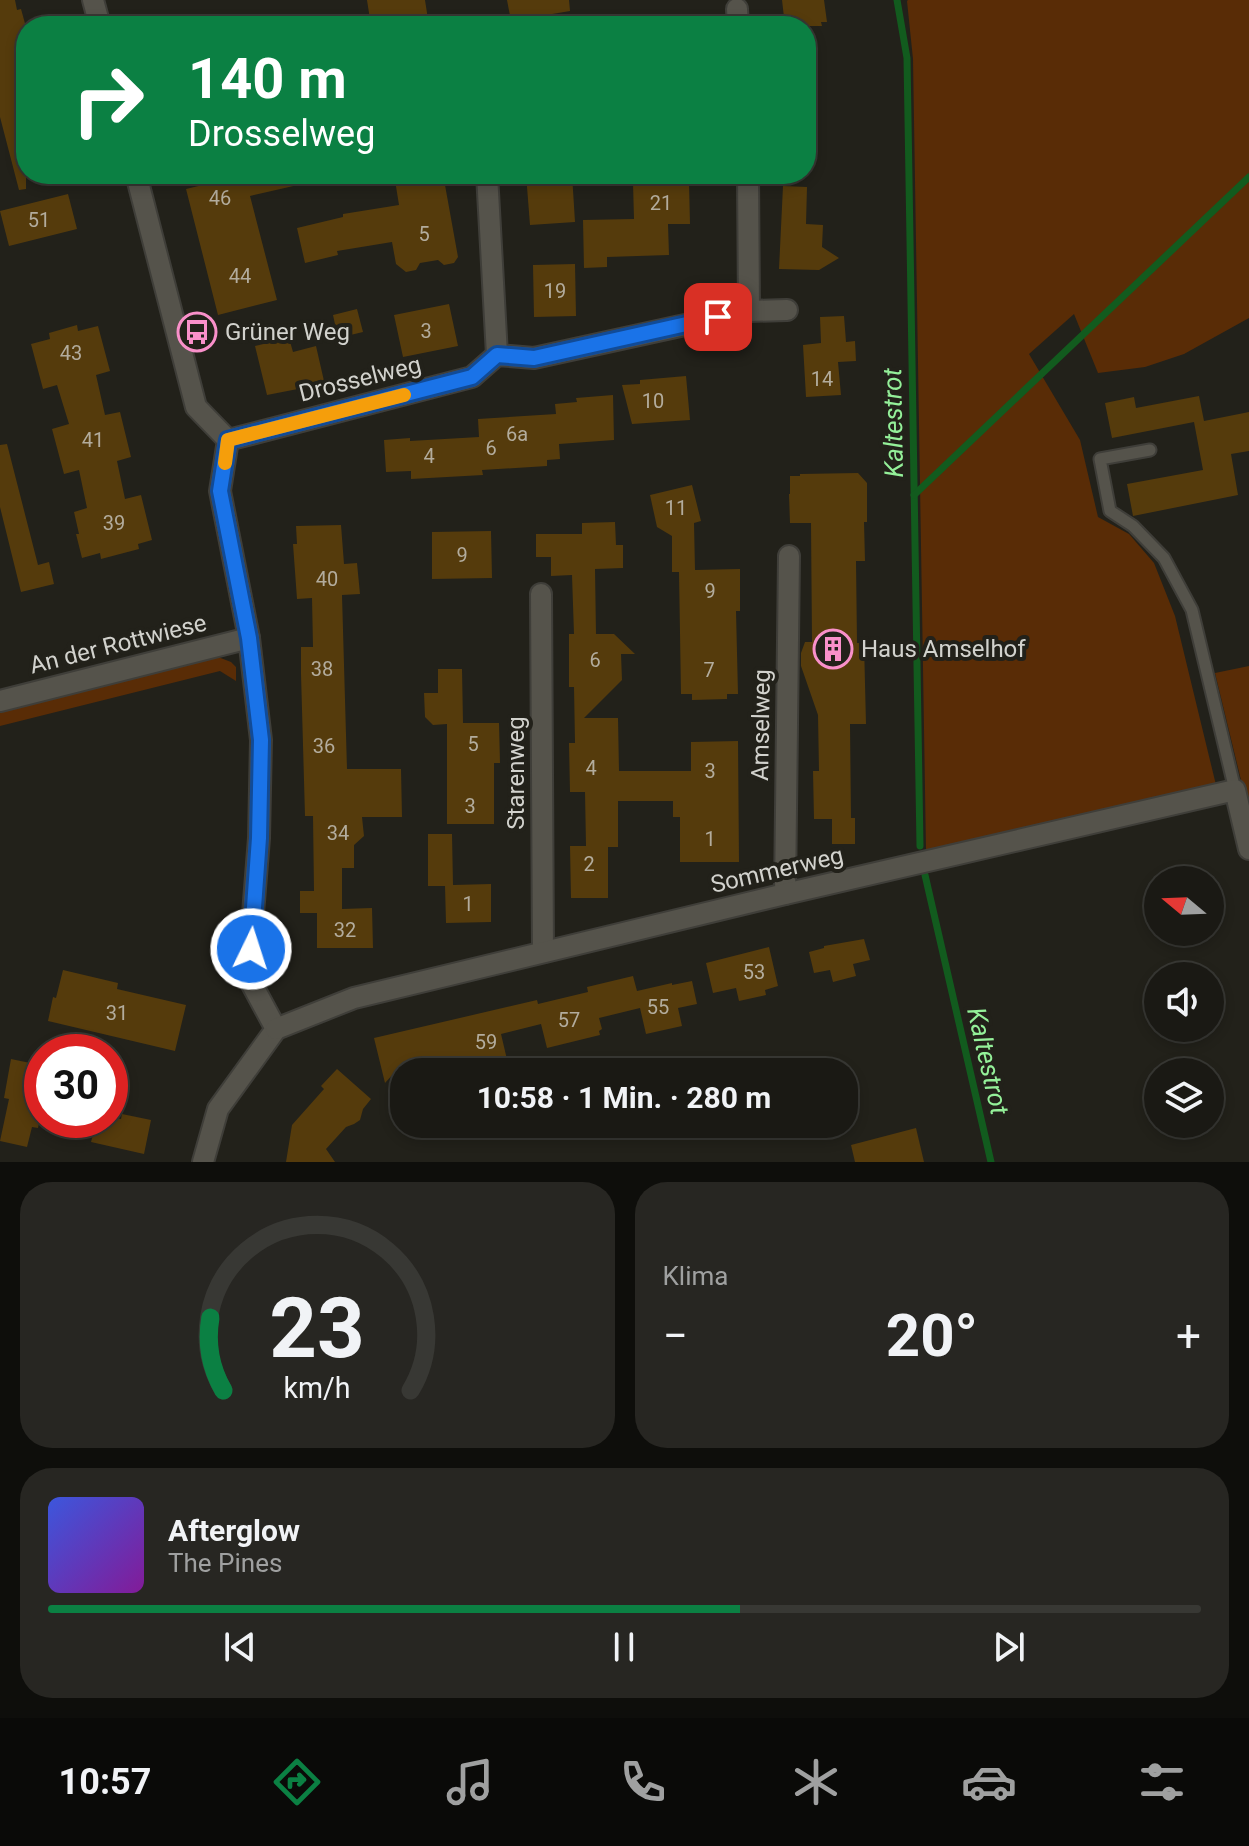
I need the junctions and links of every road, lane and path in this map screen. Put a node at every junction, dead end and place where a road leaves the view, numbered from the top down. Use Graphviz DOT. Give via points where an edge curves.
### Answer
graph roads {
  1 [pos="139,184"];
  2 [pos="488,184"];
  3 [pos="748,184"];
  4 [pos="787,310"];
  5 [pos="749,311"];
  6 [pos="497,355"];
  7 [pos="228,440"];
  8 [pos="1150,450"];
  9 [pos="789,556"];
  10 [pos="541,594"];
  11 [pos="249,638"];
  12 [pos="0,701"];
  13 [pos="1235,790"];
  14 [pos="1249,849"];
  15 [pos="785,894"];
  16 [pos="543,952"];
  17 [pos="276,1029"];
  18 [pos="203,1162"];
  1 -- 7 [label="street" via="196,407"];
  2 -- 6 [label="street"];
  3 -- 5 [label="street"];
  4 -- 5 [label="street"];
  5 -- 6 [label="street" via="534,358"];
  6 -- 7 [label="street, Drosselweg" via="472,377"];
  7 -- 11 [label="street" via="220,491"];
  8 -- 13 [label="lane" via="1100,459 1110,511 1164,558 1192,610"];
  9 -- 15 [label="street, Amselweg"];
  10 -- 16 [label="street, Starenweg"];
  11 -- 12 [label="street, An der Rottwiese"];
  11 -- 17 [label="street" via="261,740 248,977"];
  13 -- 14 [label="street"];
  13 -- 15 [label="street, Sommerweg"];
  15 -- 16 [label="street, Sommerweg"];
  16 -- 17 [label="street, Sommerweg" via="354,998"];
  17 -- 18 [label="street" via="218,1109"];
}
